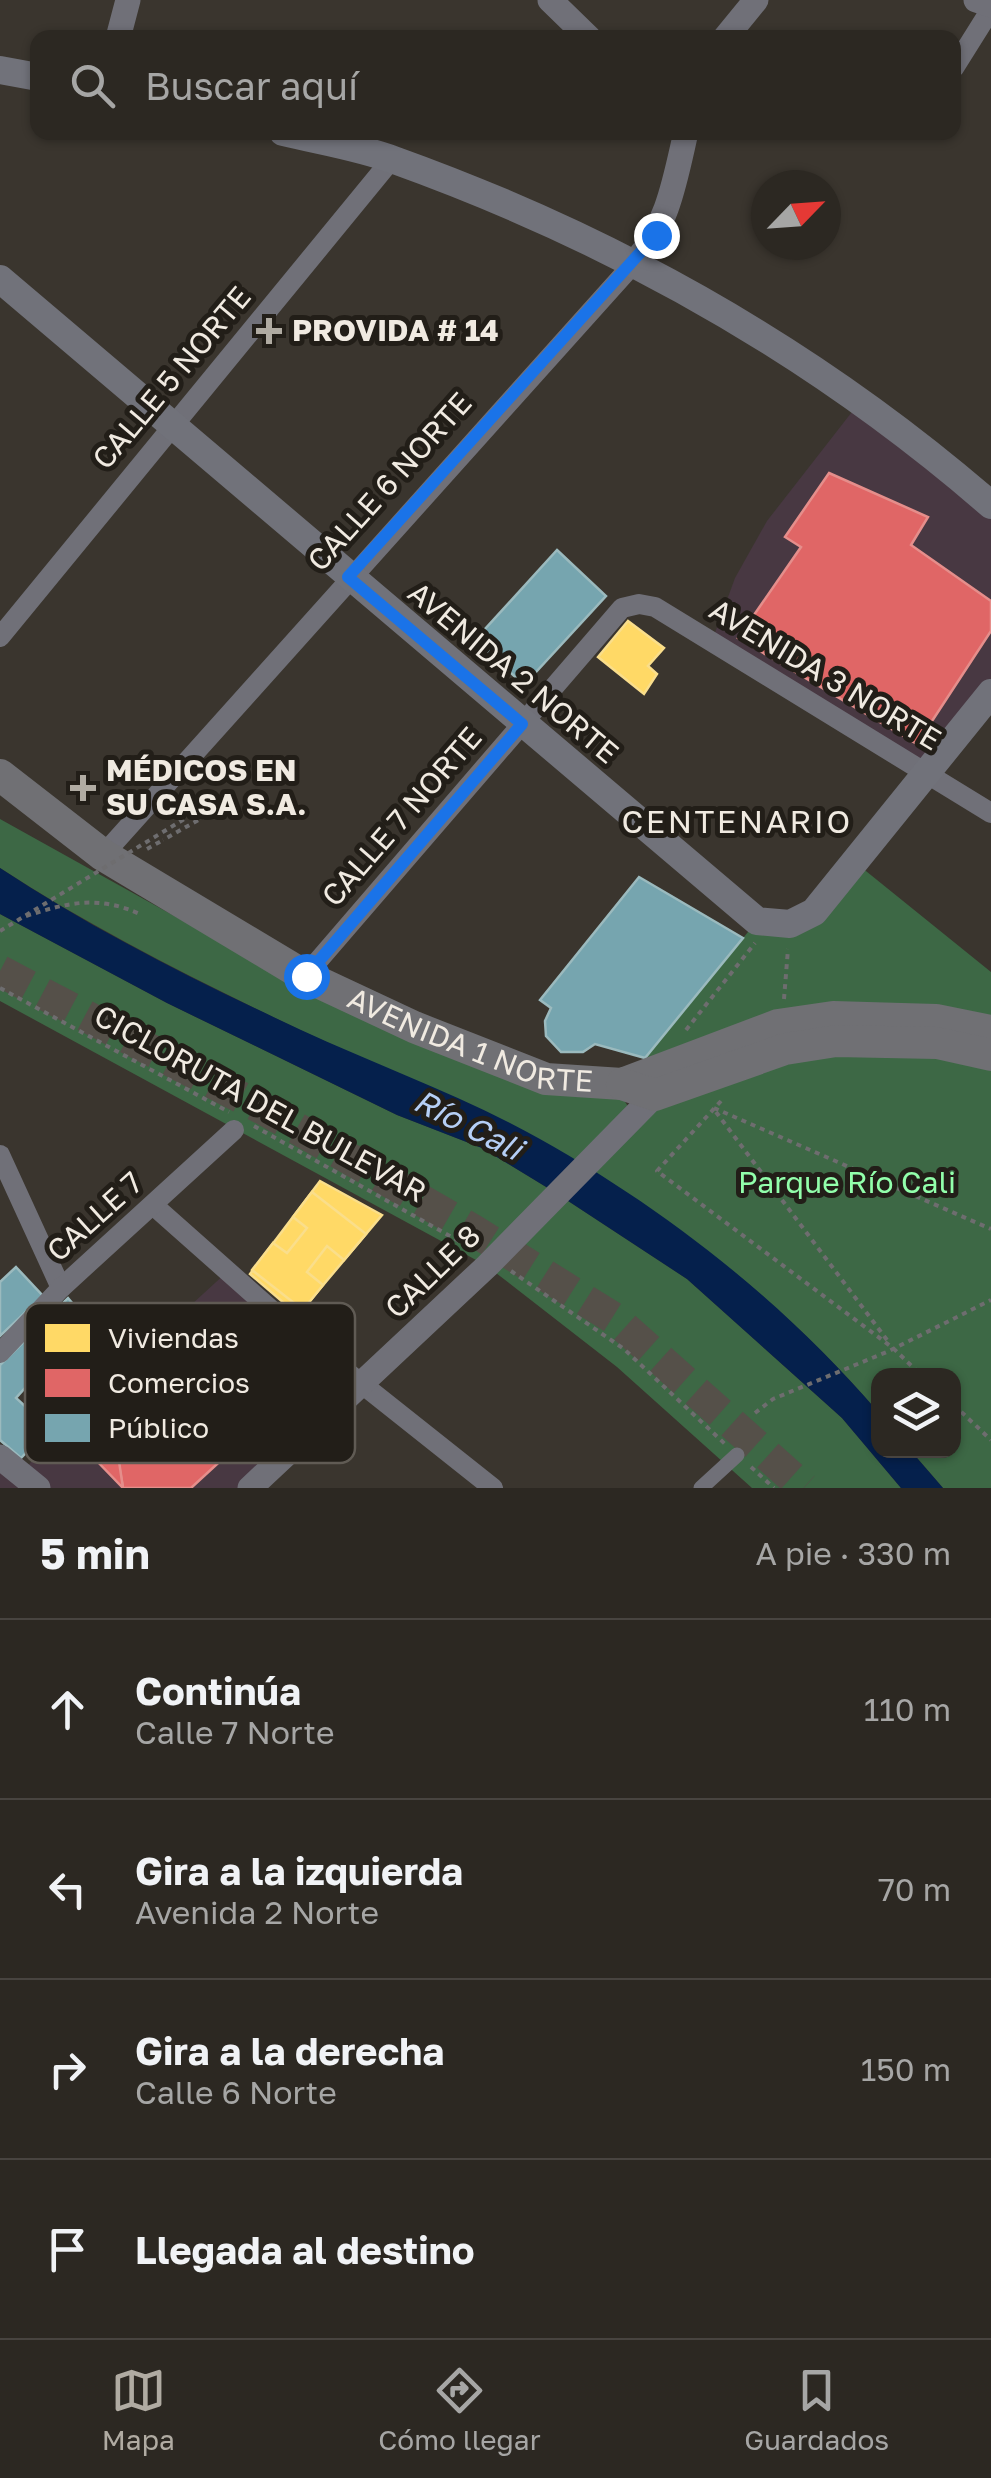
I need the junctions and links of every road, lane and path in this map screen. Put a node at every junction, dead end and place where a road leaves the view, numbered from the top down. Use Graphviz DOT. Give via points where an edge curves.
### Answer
graph roads {
  1 [pos="128,0"];
  2 [pos="550,0"];
  3 [pos="756,0"];
  4 [pos="976,0"];
  5 [pos="991,7"];
  6 [pos="120,30"];
  7 [pos="580,30"];
  8 [pos="732,30"];
  9 [pos="961,56"];
  10 [pos="0,70"];
  11 [pos="30,76"];
  12 [pos="316,140"];
  13 [pos="684,140"];
  14 [pos="392,159"];
  15 [pos="634,262"];
  16 [pos="0,279"];
  17 [pos="171,425"];
  18 [pos="991,506"];
  19 [pos="348,577"];
  20 [pos="622,608"];
  21 [pos="0,637"];
  22 [pos="991,693"];
  23 [pos="522,724"];
  24 [pos="0,774"];
  25 [pos="928,774"];
  26 [pos="0,794"];
  27 [pos="991,813"];
  28 [pos="119,856"];
  29 [pos="26,916"];
  30 [pos="142,916"];
  31 [pos="772,923"];
  32 [pos="0,932"];
  33 [pos="306,976"];
  34 [pos="0,988"];
  35 [pos="784,1010"];
  36 [pos="936,1020"];
  37 [pos="991,1031"];
  38 [pos="679,1039"];
  39 [pos="991,1047"];
  40 [pos="991,1055"];
  41 [pos="622,1084"];
  42 [pos="655,1096"];
  43 [pos="725,1098"];
  44 [pos="714,1108"];
  45 [pos="234,1130"];
  46 [pos="0,1155"];
  47 [pos="152,1205"];
  48 [pos="991,1229"];
  49 [pos="494,1259"];
  50 [pos="61,1288"];
  51 [pos="991,1300"];
  52 [pos="47,1303"];
  53 [pos="263,1303"];
  54 [pos="25,1326"];
  55 [pos="891,1349"];
  56 [pos="0,1353"];
  57 [pos="913,1368"];
  58 [pos="355,1377"];
  59 [pos="364,1384"];
  60 [pos="355,1392"];
  61 [pos="961,1411"];
  62 [pos="755,1413"];
  63 [pos="991,1440"];
  64 [pos="737,1455"];
  65 [pos="0,1457"];
  66 [pos="277,1463"];
  67 [pos="30,1481"];
  68 [pos="250,1488"];
  69 [pos="492,1488"];
  70 [pos="701,1488"];
  71 [pos="774,1488"];
  1 -- 6 [label="street"];
  2 -- 7 [label="street"];
  3 -- 8 [label="street"];
  4 -- 5 [label="street"];
  5 -- 9 [label="street"];
  10 -- 11 [label="main road"];
  12 -- 14 [label="main road"];
  13 -- 15 [label="street, CALLE 6 NORTE" via="669,204"];
  14 -- 15 [label="main road"];
  14 -- 17 [label="street, CALLE 5 NORTE"];
  15 -- 18 [label="main road" via="862,399"];
  15 -- 19 [label="street, CALLE 6 NORTE"];
  16 -- 17 [label="main road, AVENIDA 2 NORTE"];
  17 -- 19 [label="main road, AVENIDA 2 NORTE"];
  17 -- 21 [label="street, CALLE 5 NORTE"];
  19 -- 23 [label="main road, AVENIDA 2 NORTE"];
  19 -- 28 [label="street, CALLE 6 NORTE"];
  20 -- 23 [label="street, CALLE 7 NORTE"];
  20 -- 25 [label="street, AVENIDA 3 NORTE" via="655,607"];
  22 -- 25 [label="main road"];
  23 -- 31 [label="main road, AVENIDA 2 NORTE"];
  23 -- 33 [label="street, CALLE 7 NORTE"];
  24 -- 28 [label="main road, AVENIDA 1 NORTE"];
  25 -- 27 [label="street, AVENIDA 3 NORTE"];
  25 -- 31 [label="main road" via="814,912"];
  26 -- 28 [label="main road"];
  28 -- 29 [label="path, bridge" via="163,840 209,814 204,807"];
  28 -- 33 [label="main road, AVENIDA 1 NORTE"];
  29 -- 30 [label="path, bridge" via="96,900"];
  29 -- 32 [label="path, bridge"];
  31 -- 35 [label="path"];
  31 -- 38 [label="path"];
  33 -- 41 [label="main road, AVENIDA 1 NORTE" via="546,1079"];
  34 -- 49 [label="path, CICLORUTA DEL BULEVAR"];
  36 -- 37 [label="main road"];
  36 -- 39 [label="main road"];
  36 -- 41 [label="main road, AVENIDA 1 NORTE" via="875,1015 778,1024"];
  40 -- 42 [label="main road" via="937,1043 836,1041 785,1049"];
  41 -- 42 [label="main road"];
  42 -- 49 [label="street, CALLE 8"];
  43 -- 44 [label="path"];
  44 -- 48 [label="path"];
  44 -- 55 [label="path"];
  44 -- 55 [label="path" via="657,1172"];
  45 -- 47 [label="street, CALLE 7"];
  46 -- 50 [label="street"];
  47 -- 50 [label="street, CALLE 7"];
  47 -- 53 [label="street"];
  49 -- 59 [label="street, CALLE 8"];
  49 -- 64 [label="path, CICLORUTA DEL BULEVAR" via="624,1349"];
  50 -- 52 [label="street, CALLE 7"];
  51 -- 55 [label="path"];
  54 -- 56 [label="street, CALLE 7"];
  55 -- 57 [label="path"];
  55 -- 62 [label="path" via="773,1399"];
  58 -- 59 [label="street"];
  59 -- 60 [label="street, CALLE 8"];
  59 -- 69 [label="street"];
  61 -- 63 [label="path"];
  64 -- 70 [label="street"];
  64 -- 71 [label="path, CICLORUTA DEL BULEVAR"];
  65 -- 67 [label="street"];
  66 -- 68 [label="street, CALLE 8"];
}
